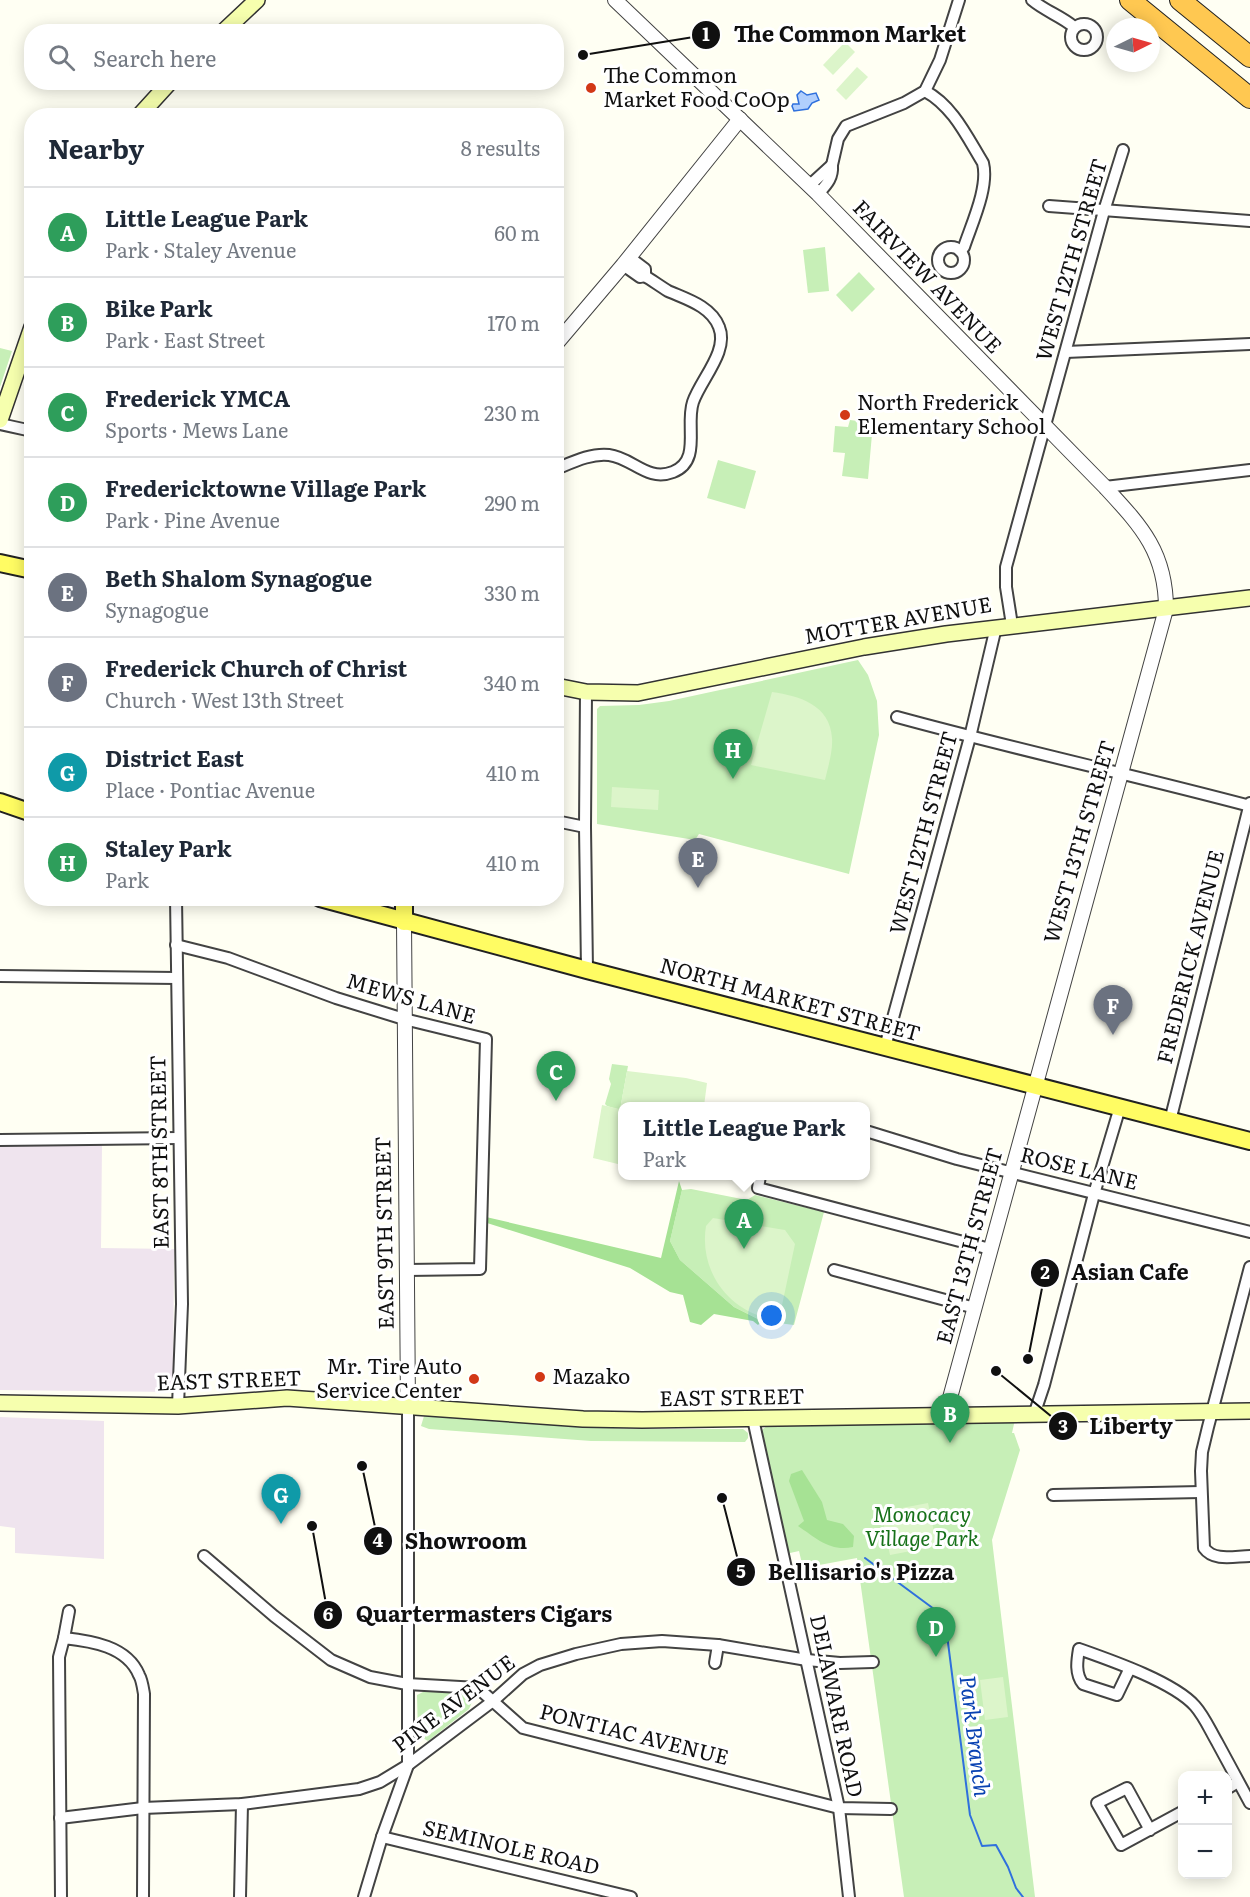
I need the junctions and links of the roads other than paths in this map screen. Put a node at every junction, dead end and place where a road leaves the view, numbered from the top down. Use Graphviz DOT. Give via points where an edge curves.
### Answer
graph roads {
  1 [pos="257,0"];
  2 [pos="615,0"];
  3 [pos="959,0"];
  4 [pos="1032,0"];
  5 [pos="1130,0"];
  6 [pos="1180,0"];
  7 [pos="232,24"];
  8 [pos="1074,27"];
  9 [pos="1250,57"];
  10 [pos="163,90"];
  11 [pos="925,91"];
  12 [pos="1250,98"];
  13 [pos="146,108"];
  14 [pos="740,119"];
  15 [pos="1123,150"];
  16 [pos="813,190"];
  17 [pos="1049,206"];
  18 [pos="1104,212"];
  19 [pos="1250,221"];
  20 [pos="960,251"];
  21 [pos="626,261"];
  22 [pos="564,330"];
  23 [pos="1250,344"];
  24 [pos="24,350"];
  25 [pos="1066,352"];
  26 [pos="1,416"];
  27 [pos="24,427"];
  28 [pos="1044,427"];
  29 [pos="564,466"];
  30 [pos="1250,470"];
  31 [pos="1105,487"];
  32 [pos="0,563"];
  33 [pos="24,568"];
  34 [pos="1250,598"];
  35 [pos="1166,609"];
  36 [pos="1012,625"];
  37 [pos="996,627"];
  38 [pos="564,688"];
  39 [pos="586,692"];
  40 [pos="897,717"];
  41 [pos="970,737"];
  42 [pos="1122,773"];
  43 [pos="0,802"];
  44 [pos="1250,805"];
  45 [pos="24,810"];
  46 [pos="564,822"];
  47 [pos="585,827"];
  48 [pos="176,906"];
  49 [pos="348,906"];
  50 [pos="404,906"];
  51 [pos="404,922"];
  52 [pos="176,945"];
  53 [pos="587,970"];
  54 [pos="0,976"];
  55 [pos="177,978"];
  56 [pos="404,1019"];
  57 [pos="885,1047"];
  58 [pos="1035,1086"];
  59 [pos="1120,1107"];
  60 [pos="1170,1121"];
  61 [pos="870,1132"];
  62 [pos="179,1138"];
  63 [pos="0,1140"];
  64 [pos="1250,1141"];
  65 [pos="1011,1172"];
  66 [pos="759,1180"];
  67 [pos="1094,1194"];
  68 [pos="1250,1233"];
  69 [pos="990,1249"];
  70 [pos="1250,1267"];
  71 [pos="407,1270"];
  72 [pos="834,1270"];
  73 [pos="975,1308"];
  74 [pos="0,1403"];
  75 [pos="178,1406"];
  76 [pos="408,1406"];
  77 [pos="1250,1411"];
  78 [pos="1212,1412"];
  79 [pos="1034,1415"];
  80 [pos="945,1416"];
  81 [pos="753,1419"];
  82 [pos="1201,1492"];
  83 [pos="1053,1495"];
  84 [pos="204,1556"];
  85 [pos="1250,1556"];
  86 [pos="69,1611"];
  87 [pos="64,1638"];
  88 [pos="718,1645"];
  89 [pos="807,1660"];
  90 [pos="873,1662"];
  91 [pos="716,1663"];
  92 [pos="1130,1668"];
  93 [pos="407,1684"];
  94 [pos="493,1701"];
  95 [pos="408,1765"];
  96 [pos="1238,1782"];
  97 [pos="1232,1785"];
  98 [pos="1250,1803"];
  99 [pos="242,1804"];
  100 [pos="143,1808"];
  101 [pos="839,1808"];
  102 [pos="891,1809"];
  103 [pos="1178,1814"];
  104 [pos="60,1818"];
  105 [pos="1150,1830"];
  106 [pos="382,1837"];
  107 [pos="61,1897"];
  108 [pos="143,1897"];
  109 [pos="240,1897"];
  110 [pos="364,1897"];
  111 [pos="631,1897"];
  112 [pos="849,1897"];
  1 -- 7 [label="main road"];
  2 -- 14 [label="street, FAIRVIEW AVENUE"];
  3 -- 11 [label="street" via="940,60"];
  4 -- 8 [label="street"];
  5 -- 12 [label="highway"];
  6 -- 9 [label="highway"];
  10 -- 13 [label="main road"];
  11 -- 16 [label="street" via="850,123 840,133 832,165"];
  11 -- 20 [label="street" via="950,111 985,170"];
  14 -- 16 [label="street, FAIRVIEW AVENUE"];
  14 -- 21 [label="street"];
  15 -- 18 [label="street, WEST 12TH STREET"];
  16 -- 28 [label="street, FAIRVIEW AVENUE"];
  17 -- 18 [label="street"];
  18 -- 19 [label="street"];
  18 -- 25 [label="street, WEST 12TH STREET"];
  21 -- 22 [label="street"];
  21 -- 29 [label="street" via="640,277 645,276 700,306 715,318 722,334 721,348 692,404 689,459 666,475 646,472 610,455"];
  23 -- 25 [label="street"];
  24 -- 26 [label="main road"];
  25 -- 28 [label="street, WEST 12TH STREET"];
  26 -- 27 [label="street"];
  28 -- 31 [label="street, FAIRVIEW AVENUE"];
  28 -- 36 [label="street, WEST 12TH STREET" via="1006,567"];
  30 -- 31 [label="street"];
  31 -- 35 [label="street, FAIRVIEW AVENUE" via="1154,547 1163,573"];
  32 -- 33 [label="main road"];
  34 -- 35 [label="main road, MOTTER AVENUE"];
  35 -- 36 [label="main road, MOTTER AVENUE"];
  35 -- 42 [label="street, WEST 13TH STREET"];
  36 -- 37 [label="main road, MOTTER AVENUE"];
  37 -- 39 [label="main road, MOTTER AVENUE" via="864,647 648,691"];
  37 -- 41 [label="street, WEST 12TH STREET"];
  38 -- 39 [label="main road, MOTTER AVENUE"];
  39 -- 47 [label="street"];
  40 -- 41 [label="street"];
  41 -- 42 [label="street"];
  41 -- 57 [label="street, WEST 12TH STREET"];
  42 -- 44 [label="street"];
  42 -- 58 [label="street, WEST 13TH STREET"];
  43 -- 45 [label="main road"];
  44 -- 60 [label="street, FREDERICK AVENUE"];
  46 -- 47 [label="street"];
  47 -- 53 [label="street"];
  48 -- 52 [label="street, EAST 8TH STREET"];
  49 -- 51 [label="main road, NORTH MARKET STREET"];
  50 -- 51 [label="main road"];
  51 -- 53 [label="main road, NORTH MARKET STREET"];
  51 -- 56 [label="street, EAST 9TH STREET"];
  52 -- 55 [label="street, EAST 8TH STREET"];
  52 -- 56 [label="street, MEWS LANE" via="228,958"];
  53 -- 57 [label="main road, NORTH MARKET STREET"];
  54 -- 55 [label="street"];
  55 -- 62 [label="street, EAST 8TH STREET"];
  56 -- 71 [label="street, EAST 9TH STREET"];
  56 -- 71 [label="street, MEWS LANE" via="486,1040 480,1269"];
  57 -- 58 [label="main road, NORTH MARKET STREET"];
  58 -- 59 [label="main road, NORTH MARKET STREET"];
  58 -- 65 [label="street, EAST 13TH STREET"];
  59 -- 60 [label="main road, NORTH MARKET STREET"];
  59 -- 67 [label="street"];
  60 -- 64 [label="main road, NORTH MARKET STREET"];
  61 -- 65 [label="street, ROSE LANE" via="957,1160"];
  62 -- 63 [label="street"];
  62 -- 75 [label="street, EAST 8TH STREET" via="182,1304"];
  65 -- 67 [label="street, ROSE LANE"];
  65 -- 69 [label="street, EAST 13TH STREET"];
  66 -- 69 [label="street" via="758,1188"];
  67 -- 68 [label="street, ROSE LANE"];
  67 -- 79 [label="street"];
  69 -- 73 [label="street, EAST 13TH STREET"];
  70 -- 78 [label="street"];
  71 -- 76 [label="street, EAST 9TH STREET"];
  72 -- 73 [label="street"];
  73 -- 80 [label="street, EAST 13TH STREET"];
  74 -- 75 [label="main road, EAST STREET"];
  75 -- 76 [label="main road, EAST STREET" via="287,1398"];
  76 -- 81 [label="main road, EAST STREET" via="583,1419"];
  76 -- 93 [label="street, EAST 9TH STREET"];
  77 -- 78 [label="main road, EAST STREET"];
  78 -- 79 [label="main road, EAST STREET"];
  78 -- 82 [label="street" via="1202,1452"];
  79 -- 80 [label="main road, EAST STREET"];
  80 -- 81 [label="main road, EAST STREET"];
  81 -- 89 [label="street, DELAWARE ROAD"];
  82 -- 83 [label="street"];
  82 -- 85 [label="street" via="1203,1543 1207,1553 1216,1557"];
  84 -- 93 [label="street, PONTIAC AVENUE" via="331,1660 370,1677"];
  86 -- 87 [label="street"];
  87 -- 100 [label="street" via="110,1647 139,1673 144,1694"];
  87 -- 104 [label="street" via="59,1657"];
  88 -- 89 [label="street, PINE AVENUE"];
  88 -- 91 [label="street"];
  88 -- 94 [label="street, PINE AVENUE" via="662,1641 621,1644 576,1654 523,1674"];
  89 -- 90 [label="street, PINE AVENUE"];
  89 -- 101 [label="street, DELAWARE ROAD"];
  92 -- 92 [label="street" via="1127,1666 1079,1649 1076,1663 1083,1684 1117,1695"];
  92 -- 96 [label="street" via="1197,1707"];
  93 -- 94 [label="street, PONTIAC AVENUE" via="478,1688"];
  93 -- 95 [label="street, EAST 9TH STREET"];
  94 -- 95 [label="street, PINE AVENUE"];
  94 -- 101 [label="street, PONTIAC AVENUE" via="523,1728"];
  95 -- 99 [label="street, PINE AVENUE" via="359,1789"];
  95 -- 106 [label="street, EAST 9TH STREET"];
  96 -- 97 [label="street"];
  96 -- 98 [label="street"];
  99 -- 100 [label="street, PINE AVENUE"];
  99 -- 109 [label="street"];
  100 -- 104 [label="street, PINE AVENUE"];
  100 -- 108 [label="street"];
  101 -- 102 [label="street, PONTIAC AVENUE"];
  101 -- 112 [label="street, DELAWARE ROAD"];
  103 -- 105 [label="street"];
  104 -- 107 [label="street"];
  105 -- 105 [label="street" via="1121,1845 1097,1803 1127,1788"];
  106 -- 110 [label="street, EAST 9TH STREET"];
  106 -- 111 [label="street, SEMINOLE ROAD"];
}
